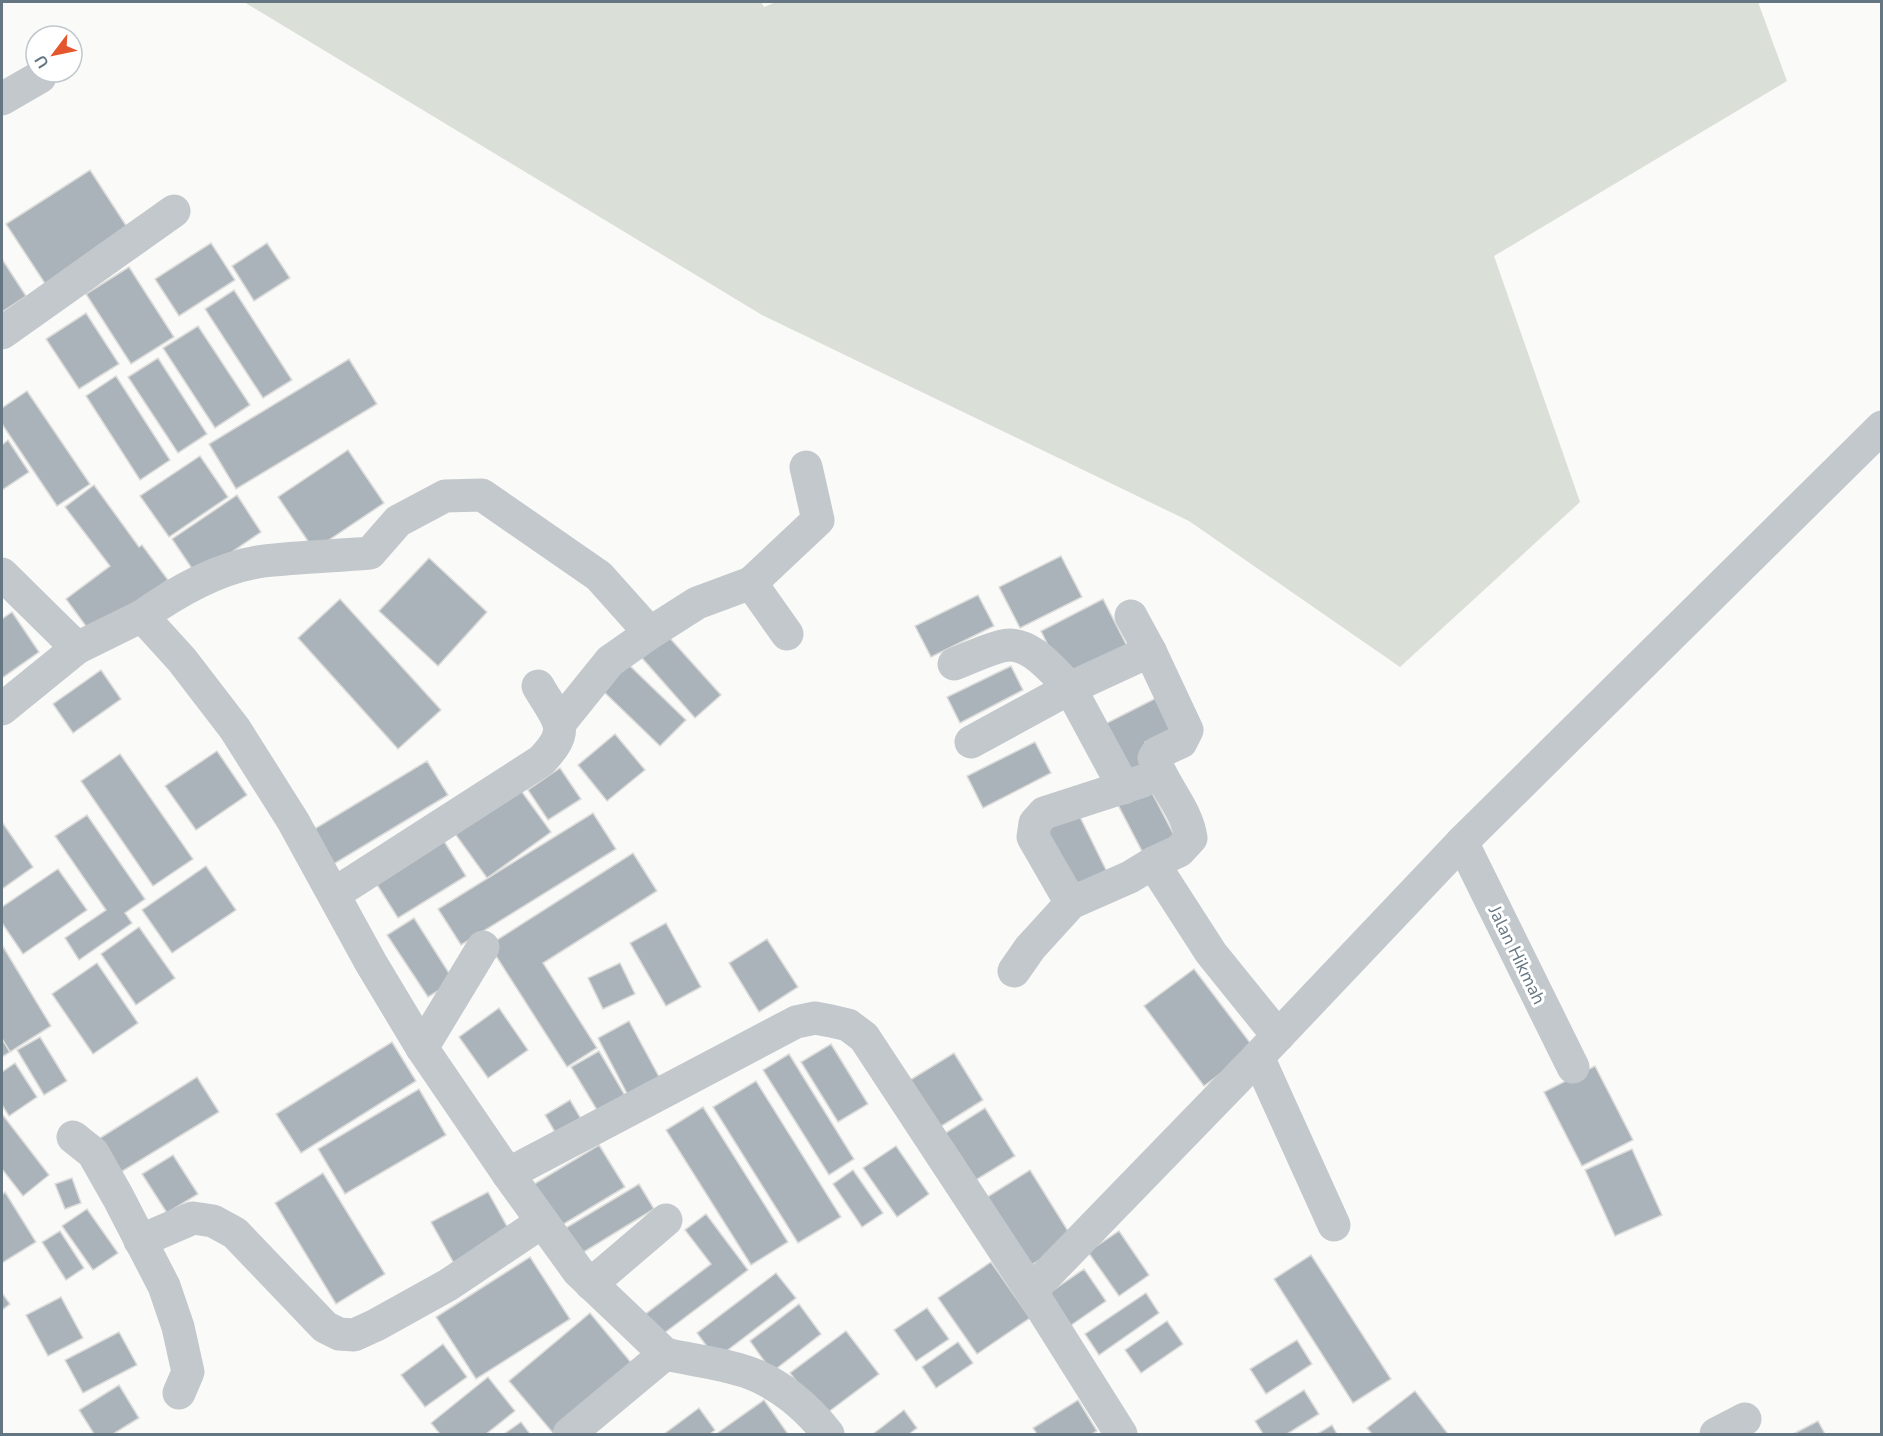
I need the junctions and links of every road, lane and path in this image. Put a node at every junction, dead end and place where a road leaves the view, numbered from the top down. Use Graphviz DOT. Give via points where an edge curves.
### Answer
graph roads {
  1 [pos="28,84"];
  2 [pos="2,99"];
  3 [pos="174,211"];
  4 [pos="2,333"];
  5 [pos="1881,427"];
  6 [pos="806,467"];
  7 [pos="2,574"];
  8 [pos="751,583"];
  9 [pos="1131,615"];
  10 [pos="142,616"];
  11 [pos="650,633"];
  12 [pos="787,634"];
  13 [pos="77,648"];
  14 [pos="1150,651"];
  15 [pos="954,664"];
  16 [pos="538,686"];
  17 [pos="1070,688"];
  18 [pos="2,709"];
  19 [pos="560,723"];
  20 [pos="971,742"];
  21 [pos="1159,775"];
  22 [pos="1124,788"];
  23 [pos="1462,842"];
  24 [pos="1153,863"];
  25 [pos="334,894"];
  26 [pos="1071,903"];
  27 [pos="483,947"];
  28 [pos="1014,971"];
  29 [pos="1268,1046"];
  30 [pos="422,1048"];
  31 [pos="1573,1067"];
  32 [pos="73,1137"];
  33 [pos="508,1174"];
  34 [pos="666,1220"];
  35 [pos="542,1222"];
  36 [pos="1334,1225"];
  37 [pos="140,1241"];
  38 [pos="591,1284"];
  39 [pos="1031,1291"];
  40 [pos="664,1354"];
  41 [pos="179,1393"];
  42 [pos="1746,1419"];
  43 [pos="568,1434"];
  44 [pos="828,1434"];
  45 [pos="1121,1434"];
  46 [pos="1716,1434"];
  1 -- 2 [label="street"];
  3 -- 4 [label="street"];
  5 -- 23 [label="street"];
  6 -- 8 [label="street" via="818,520"];
  7 -- 13 [label="street"];
  8 -- 11 [label="street" via="698,603"];
  8 -- 12 [label="street"];
  9 -- 14 [label="street"];
  10 -- 11 [label="street" via="203,580 236,568 263,561 370,553 398,521 445,496 482,495 599,576"];
  10 -- 13 [label="street"];
  10 -- 25 [label="street" via="235,729"];
  11 -- 19 [label="street" via="610,661"];
  13 -- 18 [label="street"];
  14 -- 17 [label="street"];
  14 -- 21 [label="street" via="1186,730 1181,742 1155,755"];
  15 -- 17 [label="street" via="1004,645 1021,646"];
  16 -- 19 [label="street"];
  17 -- 20 [label="street"];
  17 -- 22 [label="street"];
  19 -- 25 [label="street" via="555,747 541,761"];
  21 -- 22 [label="street"];
  21 -- 24 [label="street" via="1190,825 1191,838 1179,851"];
  22 -- 26 [label="street" via="1044,813 1035,823 1033,837"];
  23 -- 29 [label="street"];
  23 -- 31 [label="street, Jalan Hikmah"];
  24 -- 26 [label="street"];
  24 -- 29 [label="street"];
  25 -- 30 [label="street"];
  26 -- 28 [label="street"];
  27 -- 30 [label="street"];
  29 -- 36 [label="street"];
  29 -- 39 [label="street"];
  30 -- 33 [label="street"];
  32 -- 37 [label="street" via="93,1153"];
  33 -- 35 [label="street"];
  33 -- 39 [label="street" via="796,1022 815,1018 848,1024 864,1037"];
  34 -- 38 [label="street"];
  35 -- 37 [label="street" via="448,1285 354,1335 339,1334 326,1327 235,1233 213,1221 193,1218"];
  35 -- 38 [label="street"];
  37 -- 41 [label="street" via="164,1286 178,1327 188,1372"];
  38 -- 40 [label="street"];
  39 -- 45 [label="street"];
  40 -- 43 [label="street"];
  40 -- 44 [label="street" via="748,1372 783,1391"];
  42 -- 46 [label="street"];
}
